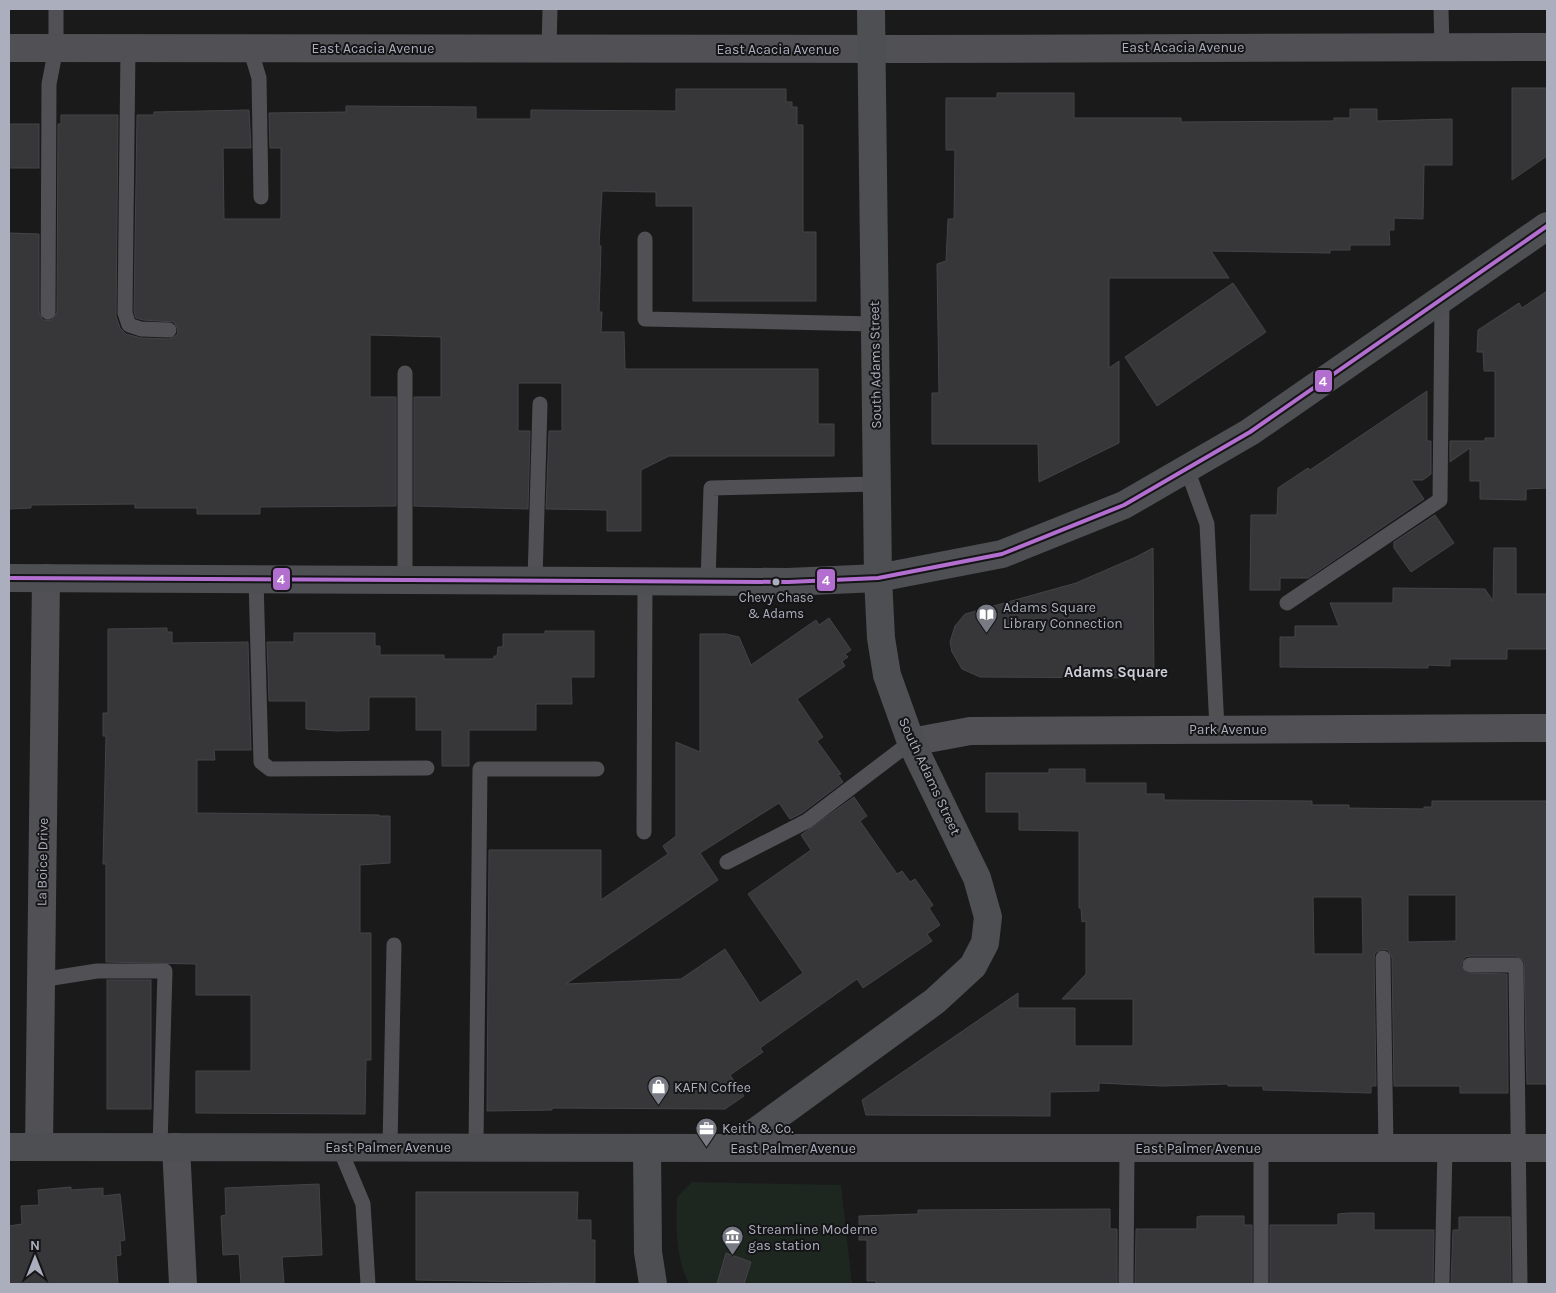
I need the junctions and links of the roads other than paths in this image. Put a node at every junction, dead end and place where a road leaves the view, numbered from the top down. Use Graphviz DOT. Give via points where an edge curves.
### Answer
graph roads {
  1 [pos="56,9"];
  2 [pos="550,9"];
  3 [pos="871,9"];
  4 [pos="1441,9"];
  5 [pos="1442,46"];
  6 [pos="1547,46"];
  7 [pos="9,48"];
  8 [pos="56,48"];
  9 [pos="128,48"];
  10 [pos="250,48"];
  11 [pos="550,48"];
  12 [pos="871,49"];
  13 [pos="261,197"];
  14 [pos="1547,226"];
  15 [pos="645,239"];
  16 [pos="1442,300"];
  17 [pos="48,312"];
  18 [pos="874,324"];
  19 [pos="169,330"];
  20 [pos="405,373"];
  21 [pos="540,404"];
  22 [pos="1187,469"];
  23 [pos="876,484"];
  24 [pos="9,578"];
  25 [pos="46,578"];
  26 [pos="878,578"];
  27 [pos="256,579"];
  28 [pos="405,580"];
  29 [pos="535,580"];
  30 [pos="645,581"];
  31 [pos="708,581"];
  32 [pos="1287,603"];
  33 [pos="1547,728"];
  34 [pos="1217,729"];
  35 [pos="911,742"];
  36 [pos="427,768"];
  37 [pos="597,769"];
  38 [pos="644,832"];
  39 [pos="728,862"];
  40 [pos="394,945"];
  41 [pos="1384,958"];
  42 [pos="1470,965"];
  43 [pos="40,980"];
  44 [pos="9,1147"];
  45 [pos="39,1147"];
  46 [pos="168,1147"];
  47 [pos="339,1147"];
  48 [pos="390,1147"];
  49 [pos="476,1147"];
  50 [pos="647,1148"];
  51 [pos="733,1148"];
  52 [pos="1127,1148"];
  53 [pos="1261,1148"];
  54 [pos="1386,1148"];
  55 [pos="1445,1148"];
  56 [pos="1517,1148"];
  57 [pos="1547,1148"];
  58 [pos="183,1284"];
  59 [pos="368,1284"];
  60 [pos="653,1284"];
  61 [pos="1126,1284"];
  62 [pos="1261,1284"];
  63 [pos="1442,1284"];
  64 [pos="1520,1284"];
  1 -- 8 [label="lane"];
  2 -- 11 [label="lane"];
  3 -- 12 [label="street, South Adams Street"];
  4 -- 5 [label="lane"];
  5 -- 6 [label="street, East Acacia Avenue"];
  5 -- 12 [label="street, East Acacia Avenue"];
  7 -- 8 [label="street, East Acacia Avenue"];
  8 -- 9 [label="street, East Acacia Avenue"];
  8 -- 17 [label="lane" via="50,84"];
  9 -- 10 [label="street, East Acacia Avenue"];
  9 -- 19 [label="lane" via="125,313 129,325"];
  10 -- 11 [label="street, East Acacia Avenue"];
  10 -- 13 [label="lane" via="259,78"];
  11 -- 12 [label="street, East Acacia Avenue"];
  12 -- 18 [label="street, South Adams Street"];
  14 -- 16 [label="street"];
  15 -- 18 [label="lane" via="645,319"];
  16 -- 22 [label="street" via="1250,432"];
  16 -- 32 [label="lane" via="1440,500"];
  18 -- 23 [label="street, South Adams Street"];
  20 -- 28 [label="lane"];
  21 -- 29 [label="lane"];
  22 -- 26 [label="street" via="1124,505 1002,554"];
  22 -- 34 [label="lane" via="1207,524"];
  23 -- 26 [label="street, South Adams Street"];
  23 -- 31 [label="lane" via="711,488"];
  24 -- 25 [label="street"];
  25 -- 27 [label="street"];
  25 -- 43 [label="street, La Boice Drive"];
  26 -- 31 [label="street"];
  26 -- 35 [label="street, South Adams Street" via="881,638 887,675"];
  27 -- 28 [label="street"];
  27 -- 36 [label="lane" via="261,762 270,769"];
  28 -- 29 [label="street"];
  29 -- 30 [label="street"];
  30 -- 31 [label="street"];
  30 -- 38 [label="lane"];
  33 -- 34 [label="street, Park Avenue"];
  34 -- 35 [label="street, Park Avenue" via="970,731"];
  35 -- 39 [label="lane" via="808,821"];
  35 -- 51 [label="street, South Adams Street" via="984,897 988,930 980,955 973,966 935,1001"];
  37 -- 49 [label="lane" via="480,769"];
  40 -- 48 [label="lane"];
  41 -- 54 [label="lane"];
  42 -- 56 [label="lane" via="1516,965"];
  43 -- 45 [label="street, La Boice Drive"];
  43 -- 46 [label="lane" via="97,971 165,971"];
  44 -- 45 [label="street, East Palmer Avenue"];
  45 -- 46 [label="street, East Palmer Avenue"];
  46 -- 47 [label="street, East Palmer Avenue"];
  46 -- 58 [label="street"];
  47 -- 48 [label="street, East Palmer Avenue"];
  47 -- 59 [label="lane" via="363,1204"];
  48 -- 49 [label="street, East Palmer Avenue"];
  49 -- 50 [label="street, East Palmer Avenue"];
  50 -- 51 [label="street, East Palmer Avenue"];
  50 -- 60 [label="street" via="648,1252"];
  51 -- 52 [label="street, East Palmer Avenue"];
  52 -- 53 [label="street, East Palmer Avenue"];
  52 -- 61 [label="lane"];
  53 -- 54 [label="street, East Palmer Avenue"];
  53 -- 62 [label="lane"];
  54 -- 55 [label="street, East Palmer Avenue"];
  55 -- 56 [label="street, East Palmer Avenue"];
  55 -- 63 [label="lane"];
  56 -- 57 [label="street, East Palmer Avenue"];
  56 -- 64 [label="lane"];
}
